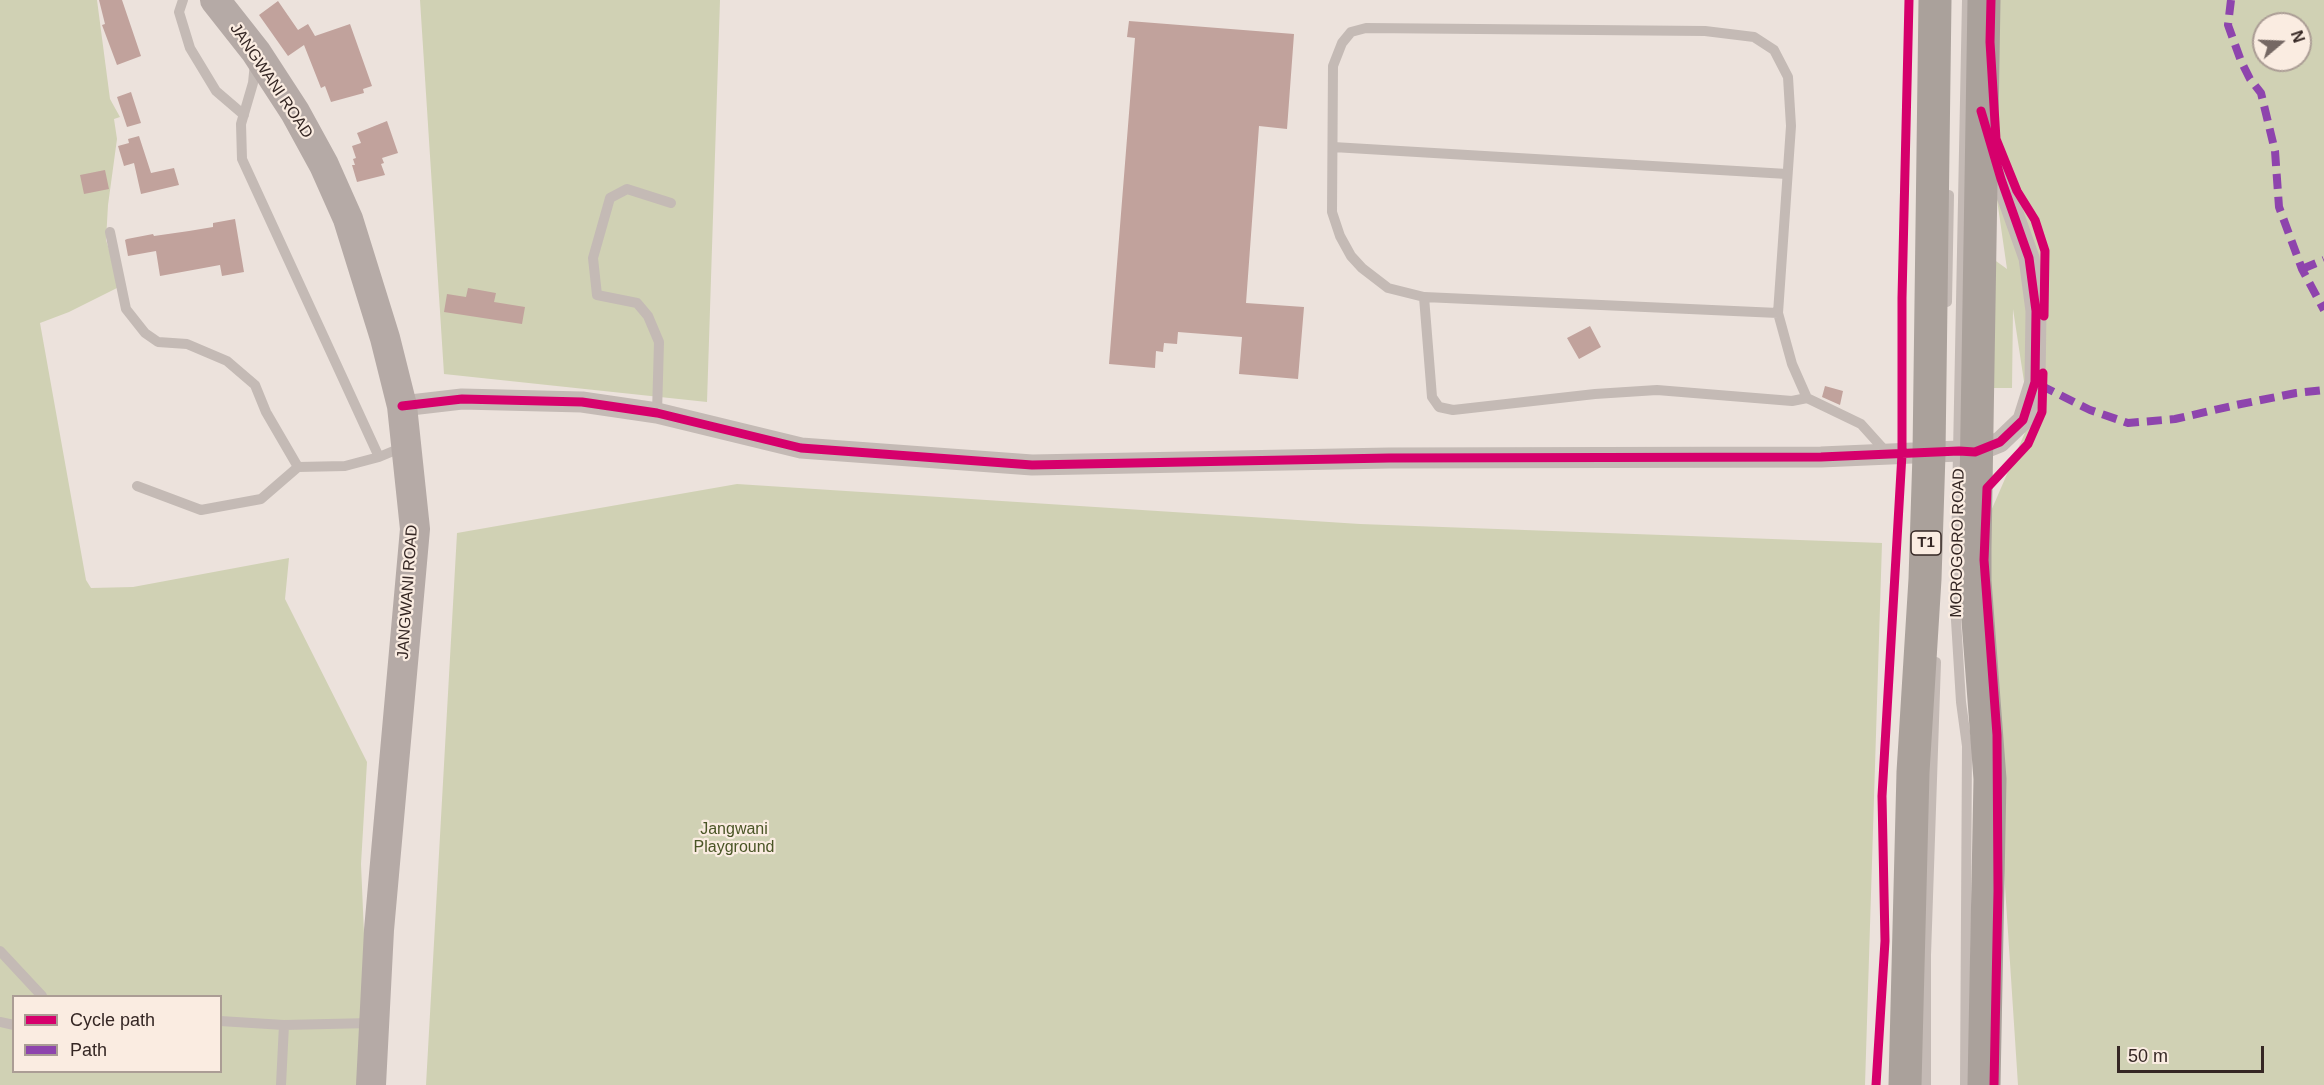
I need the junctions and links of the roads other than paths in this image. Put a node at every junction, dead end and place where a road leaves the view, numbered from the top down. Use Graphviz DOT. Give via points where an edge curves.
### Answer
graph roads {
  1 [pos="183,0"];
  2 [pos="215,0"];
  3 [pos="1935,0"];
  4 [pos="1966,0"];
  5 [pos="1984,0"];
  6 [pos="256,52"];
  7 [pos="1981,111"];
  8 [pos="244,115"];
  9 [pos="1333,147"];
  10 [pos="1787,174"];
  11 [pos="1949,189"];
  12 [pos="671,203"];
  13 [pos="110,232"];
  14 [pos="1424,297"];
  15 [pos="1778,313"];
  16 [pos="1947,319"];
  17 [pos="1807,398"];
  18 [pos="402,406"];
  19 [pos="657,413"];
  20 [pos="392,452"];
  21 [pos="1949,452"];
  22 [pos="1889,454"];
  23 [pos="298,467"];
  24 [pos="137,486"];
  25 [pos="1937,651"];
  26 [pos="0,951"];
  27 [pos="41,995"];
  28 [pos="222,1021"];
  29 [pos="374,1023"];
  30 [pos="285,1025"];
  31 [pos="281,1085"];
  32 [pos="371,1085"];
  33 [pos="1905,1085"];
  34 [pos="1926,1085"];
  35 [pos="1965,1085"];
  36 [pos="1984,1085"];
  1 -- 8 [label="lane" via="179,12 190,48 216,91"];
  2 -- 6 [label="street, JANGWANI ROAD"];
  3 -- 21 [label="highway, MOROGORO ROAD / T1"];
  4 -- 21 [label="lane, MOROGORO ROAD"];
  5 -- 7 [label="highway, MOROGORO ROAD / T1"];
  6 -- 8 [label="lane" via="254,83"];
  6 -- 18 [label="street, JANGWANI ROAD" via="295,112 348,219"];
  7 -- 21 [label="highway, MOROGORO ROAD / T1"];
  7 -- 21 [label="street" via="2029,258 2036,311 2035,382 2023,420 2000,442"];
  8 -- 20 [label="lane" via="242,159"];
  9 -- 10 [label="lane"];
  9 -- 10 [label="lane" via="1333,66 1351,32 1366,28 1705,31 1754,37 1774,50 1788,76 1791,126"];
  9 -- 14 [label="lane" via="1332,212 1351,256 1388,288"];
  10 -- 15 [label="lane"];
  11 -- 16 [label="lane"];
  12 -- 19 [label="lane" via="627,189 610,198 593,258 597,295 637,303 648,316 659,342"];
  13 -- 23 [label="lane" via="126,309 145,333 158,342 187,344 227,361 255,386"];
  14 -- 15 [label="lane"];
  14 -- 17 [label="lane" via="1432,397 1439,407 1453,410 1658,390 1792,401"];
  15 -- 17 [label="lane" via="1792,364"];
  17 -- 22 [label="lane" via="1862,424"];
  18 -- 19 [label="street" via="462,399 546,401"];
  18 -- 20 [label="street, JANGWANI ROAD"];
  19 -- 22 [label="street" via="801,448 1032,465 1400,458 1821,458"];
  20 -- 23 [label="lane" via="345,465"];
  20 -- 29 [label="street, JANGWANI ROAD" via="415,529"];
  21 -- 22 [label="street"];
  21 -- 33 [label="highway, MOROGORO ROAD / T1" via="1925,579 1913,772"];
  21 -- 35 [label="lane, MOROGORO ROAD" via="1955,604 1967,746"];
  21 -- 36 [label="highway, MOROGORO ROAD / T1" via="1975,581 1990,779"];
  23 -- 24 [label="lane" via="261,499 201,510"];
  25 -- 34 [label="lane" via="1926,955"];
  26 -- 27 [label="lane"];
  28 -- 30 [label="lane"];
  29 -- 30 [label="lane"];
  29 -- 32 [label="street, JANGWANI ROAD"];
  30 -- 31 [label="lane"];
}
